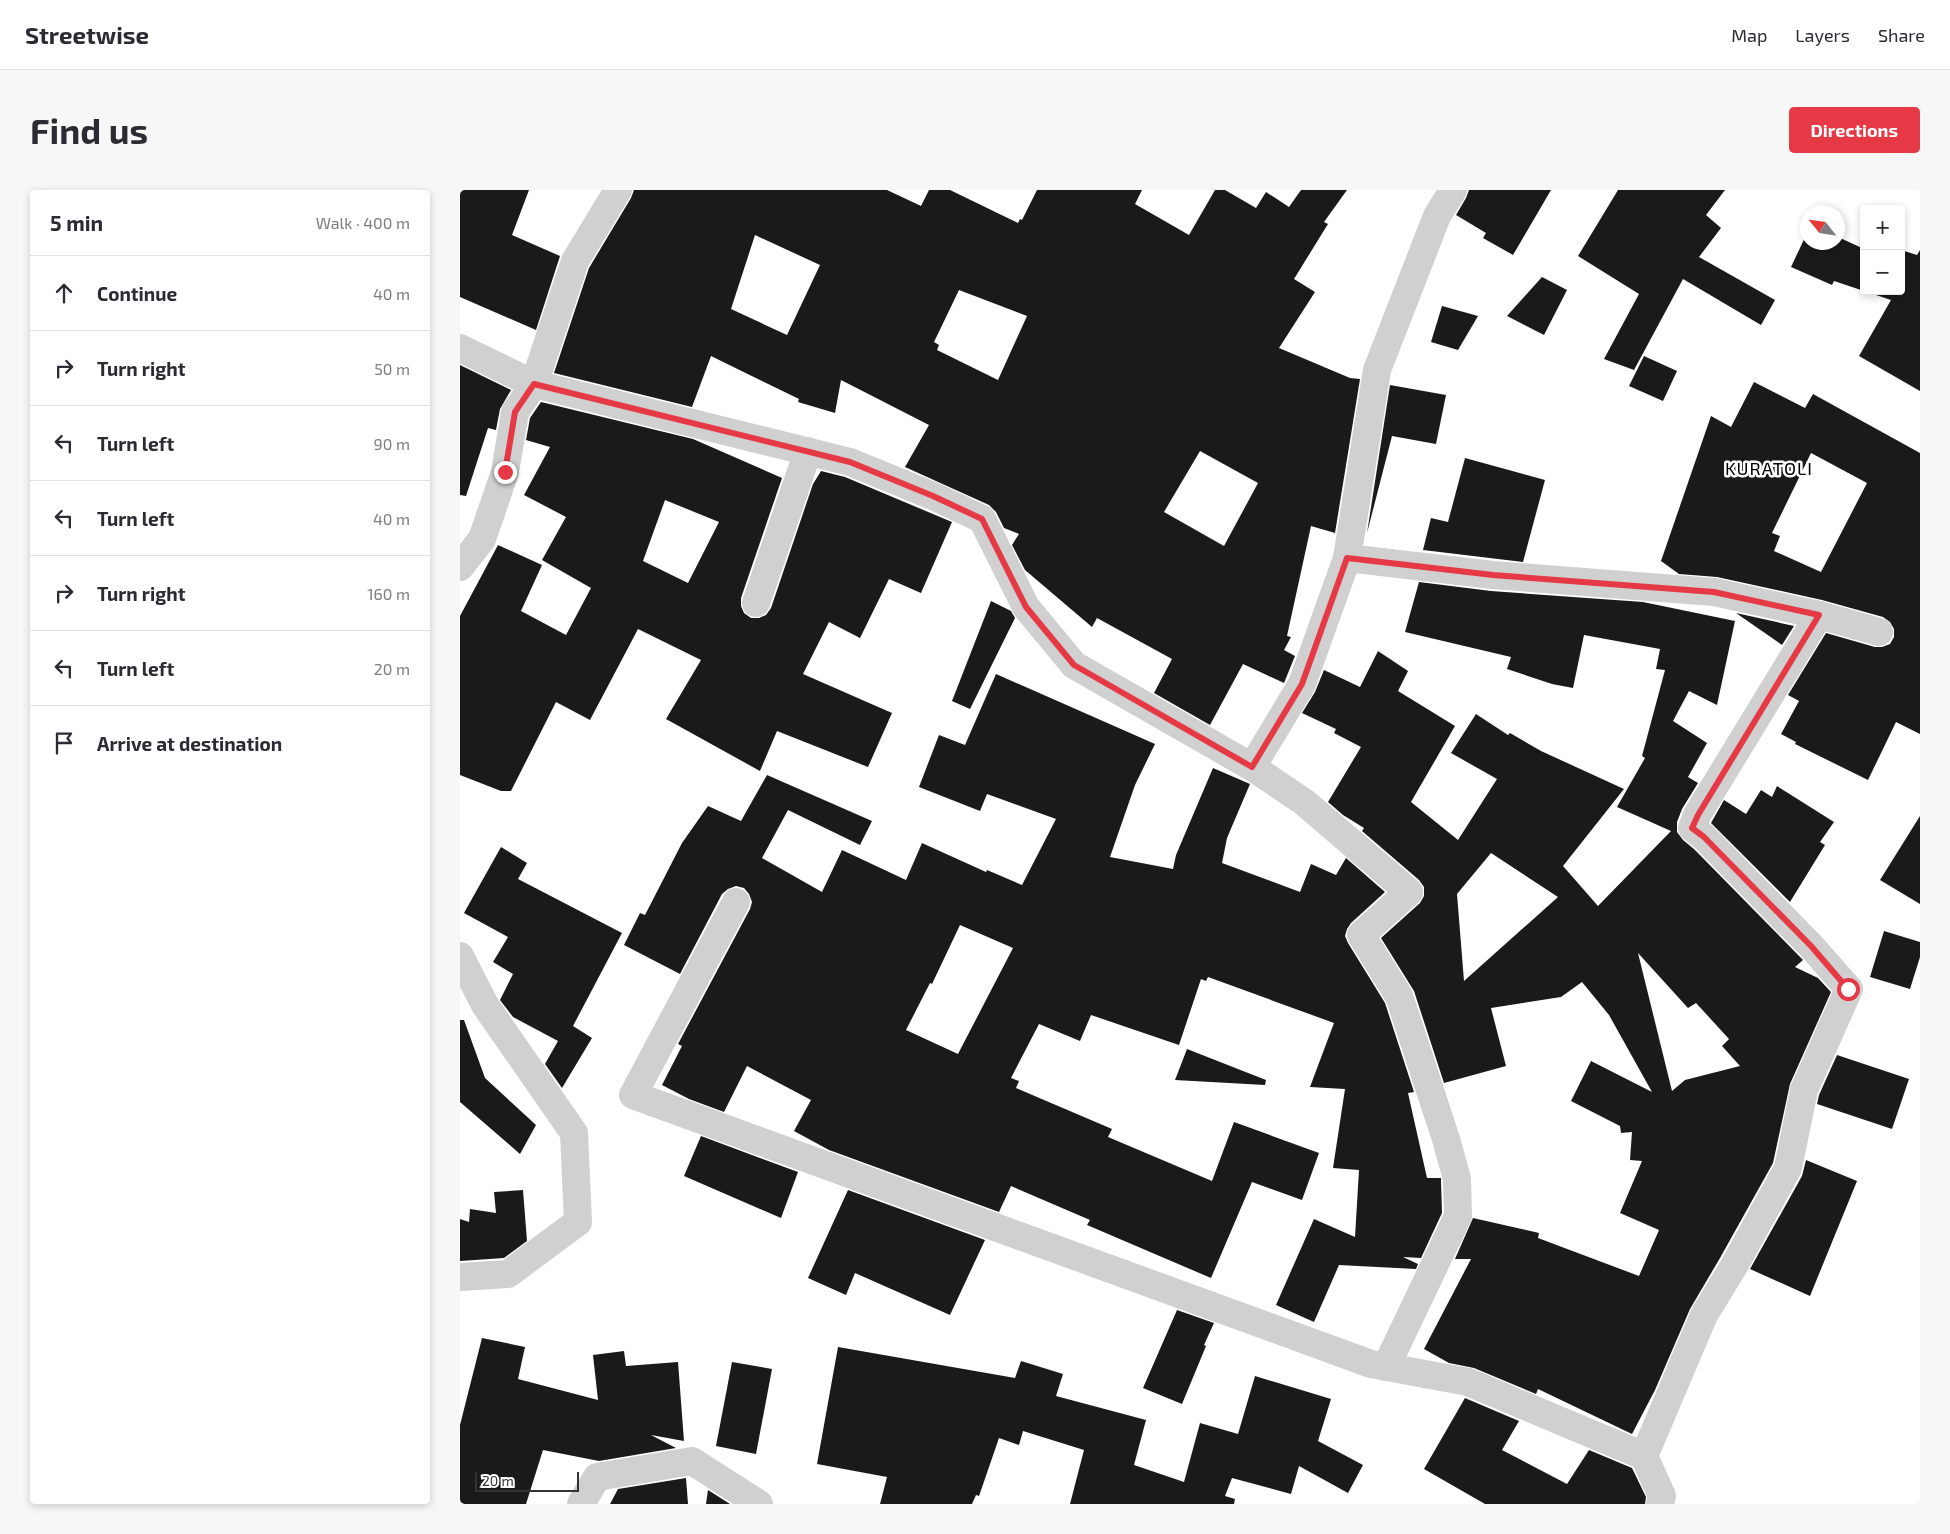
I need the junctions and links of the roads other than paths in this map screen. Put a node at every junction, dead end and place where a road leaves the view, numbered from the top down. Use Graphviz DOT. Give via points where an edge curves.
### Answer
graph roads {
  1 [pos="618,190"];
  2 [pos="1453,190"];
  3 [pos="460,348"];
  4 [pos="534,384"];
  5 [pos="808,451"];
  6 [pos="1347,558"];
  7 [pos="460,567"];
  8 [pos="756,603"];
  9 [pos="1819,615"];
  10 [pos="1879,632"];
  11 [pos="1252,767"];
  12 [pos="736,902"];
  13 [pos="460,956"];
  14 [pos="460,1277"];
  15 [pos="1386,1367"];
  16 [pos="1644,1456"];
  17 [pos="581,1504"];
  18 [pos="759,1504"];
  19 [pos="1660,1504"];
  1 -- 4 [label="street" via="575,261"];
  2 -- 6 [label="street" via="1437,216 1377,370"];
  3 -- 4 [label="street"];
  4 -- 5 [label="street"];
  4 -- 7 [label="street" via="515,412 505,472 482,539"];
  5 -- 8 [label="street"];
  5 -- 11 [label="street" via="850,462 982,519 1026,607 1074,665"];
  6 -- 9 [label="street" via="1493,575 1714,592"];
  6 -- 11 [label="street" via="1302,684"];
  9 -- 10 [label="street"];
  9 -- 16 [label="street" via="1702,806 1692,828 1811,946 1848,989 1804,1090 1788,1168 1704,1315"];
  11 -- 15 [label="street" via="1304,802 1409,892 1361,935 1399,996 1457,1179 1458,1216"];
  12 -- 15 [label="street" via="633,1095"];
  13 -- 14 [label="street" via="485,1005 574,1133 578,1222 508,1274"];
  15 -- 16 [label="street" via="1468,1382"];
  16 -- 19 [label="street" via="1662,1496"];
  17 -- 18 [label="street" via="597,1477 692,1461"];
}
